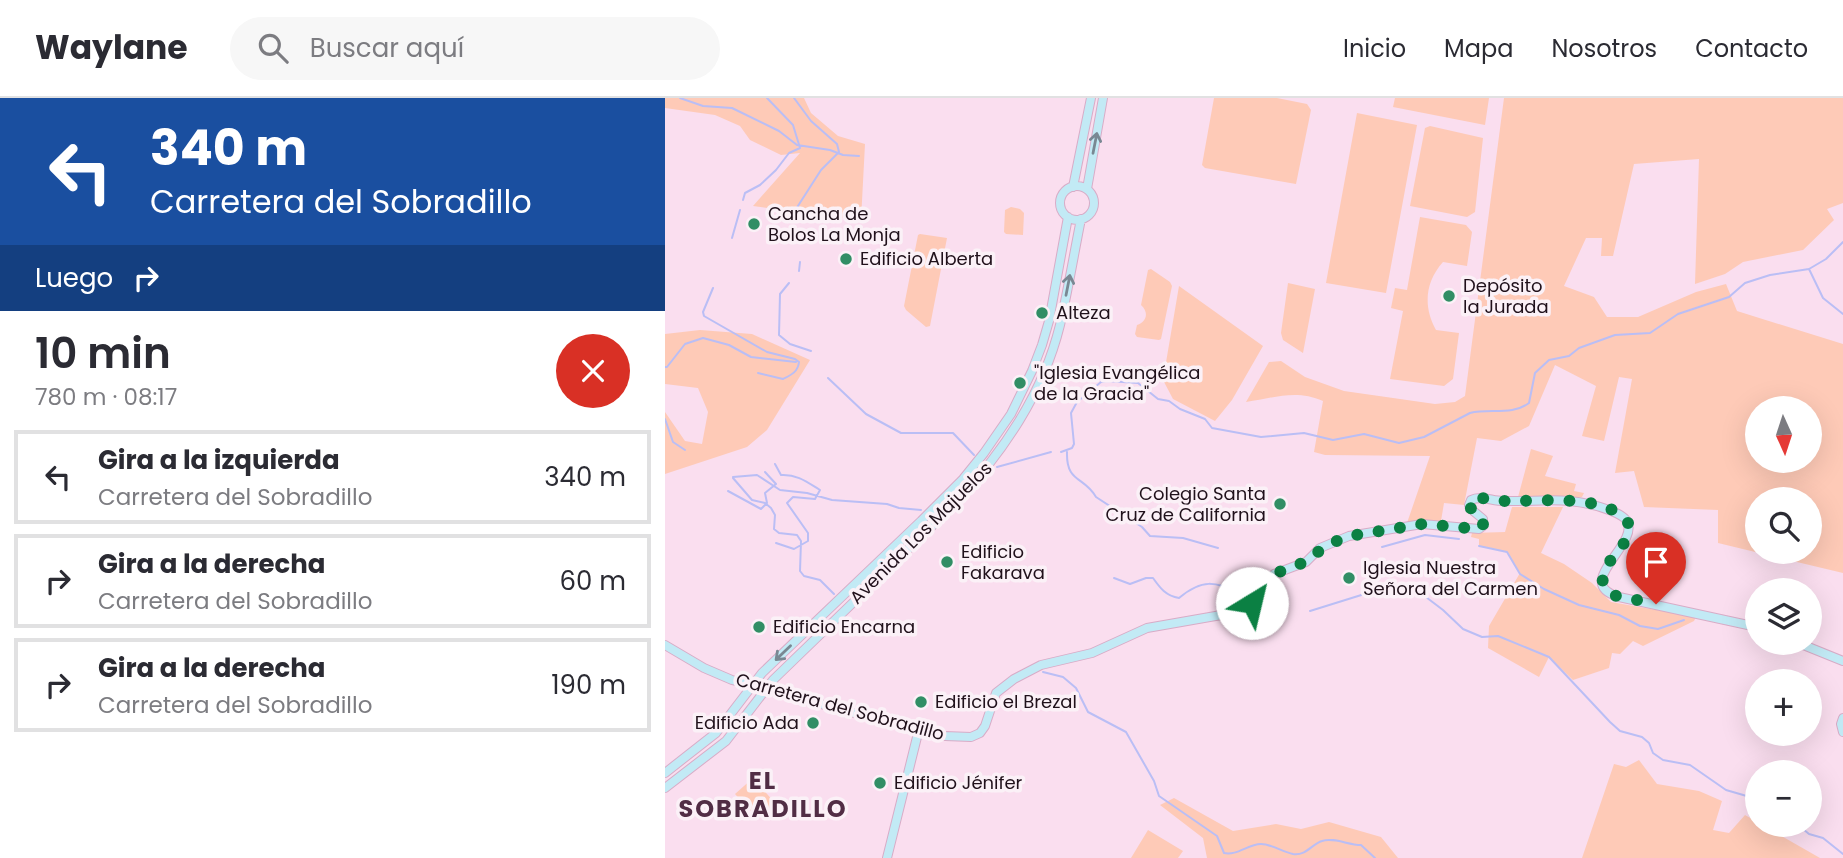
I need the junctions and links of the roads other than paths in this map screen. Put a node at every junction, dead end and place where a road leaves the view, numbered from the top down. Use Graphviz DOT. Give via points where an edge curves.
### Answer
graph roads {
  1 [pos="1091,98"];
  2 [pos="1103,98"];
  3 [pos="1073,187"];
  4 [pos="1087,189"];
  5 [pos="1068,217"];
  6 [pos="1081,219"];
  7 [pos="921,521"];
  8 [pos="929,530"];
  9 [pos="1272,576"];
  10 [pos="1257,596"];
  11 [pos="1272,599"];
  12 [pos="1256,612"];
  13 [pos="1229,613"];
  14 [pos="1745,623"];
  15 [pos="665,645"];
  16 [pos="1822,653"];
  17 [pos="1843,661"];
  18 [pos="751,685"];
  19 [pos="765,689"];
  20 [pos="1843,718"];
  21 [pos="919,729"];
  22 [pos="1843,732"];
  23 [pos="665,773"];
  24 [pos="665,788"];
  25 [pos="887,858"];
  1 -- 3 [label="street"];
  4 -- 2 [label="street, one-way"];
  3 -- 4 [label="street"];
  3 -- 5 [label="street" via="1064,192 1061,201"];
  4 -- 6 [label="street" via="1094,206"];
  5 -- 6 [label="street"];
  5 -- 7 [label="street, Avenida Los Majuelos" via="1049,321 1032,371 1011,414 963,479"];
  8 -- 6 [label="street, Avenida Los Majuelos, one-way" via="1007,443 1042,377 1060,325"];
  7 -- 8 [label="street"];
  7 -- 18 [label="street, Avenida Los Majuelos, one-way"];
  8 -- 19 [label="street, Avenida Los Majuelos"];
  9 -- 10 [label="street, Carretera del Sobradillo"];
  9 -- 11 [label="street"];
  9 -- 14 [label="street" via="1305,562 1327,545 1360,533 1422,524 1479,529 1483,519 1469,505 1477,498 1580,501 1619,514 1628,523 1626,541 1603,572 1603,584 1612,595"];
  10 -- 11 [label="street" via="1266,594"];
  10 -- 12 [label="street"];
  10 -- 13 [label="street, Carretera del Sobradillo"];
  11 -- 12 [label="street" via="1270,611"];
  12 -- 13 [label="street, Carretera del Sobradillo"];
  13 -- 21 [label="street, Carretera del Sobradillo" via="1147,628 1092,653 1030,670 996,693 985,726 977,735 945,736"];
  15 -- 18 [label="street, Carretera del Sobradillo" via="713,673"];
  16 -- 17 [label="street"];
  18 -- 19 [label="street, Carretera del Sobradillo"];
  18 -- 23 [label="street, Avenida Los Majuelos" via="716,733"];
  19 -- 21 [label="street, Carretera del Sobradillo"];
  19 -- 24 [label="street, Avenida Los Majuelos" via="726,741"];
  20 -- 22 [label="street"];
  21 -- 25 [label="street"];
}
